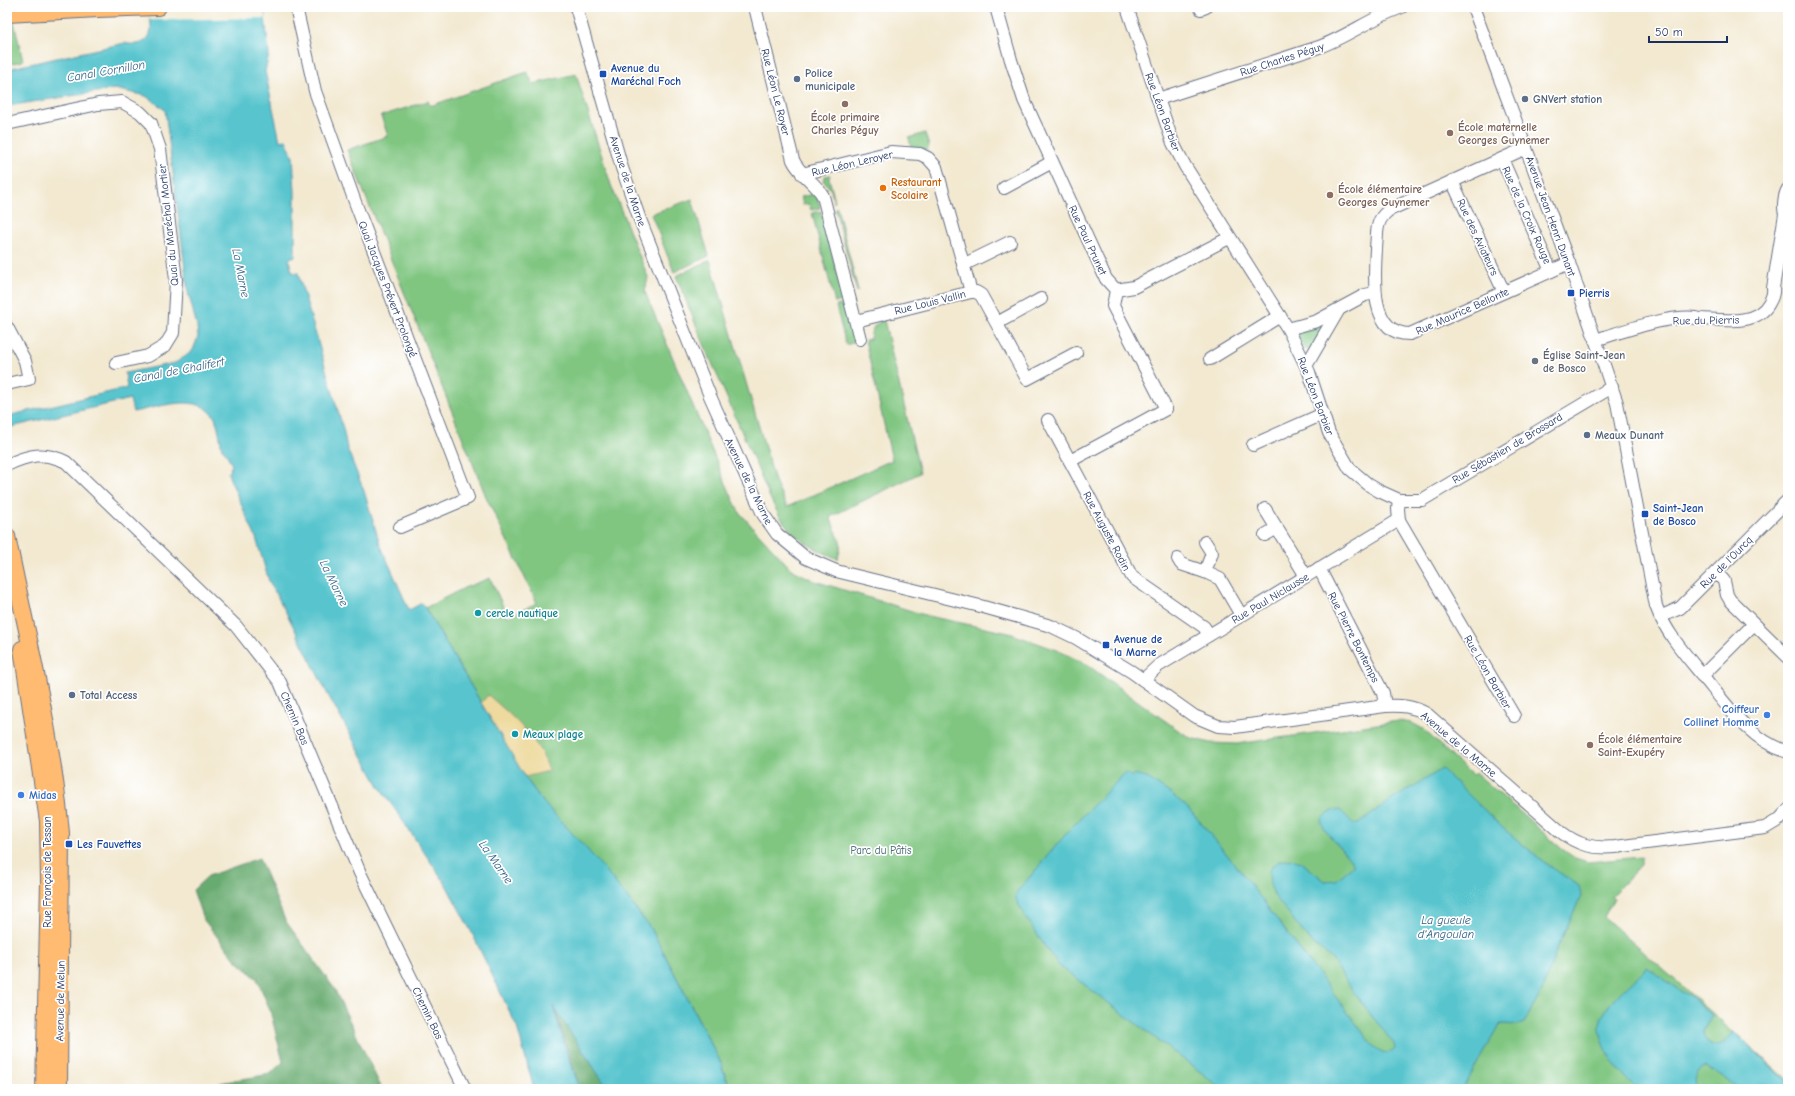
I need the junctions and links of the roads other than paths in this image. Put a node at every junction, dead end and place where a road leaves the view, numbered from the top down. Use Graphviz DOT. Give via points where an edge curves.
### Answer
graph roads {
  1 [pos="158,7"];
  2 [pos="296,7"];
  3 [pos="576,7"];
  4 [pos="755,7"];
  5 [pos="996,7"];
  6 [pos="1127,7"];
  7 [pos="1402,7"];
  8 [pos="1473,7"];
  9 [pos="93,8"];
  10 [pos="114,8"];
  11 [pos="131,8"];
  12 [pos="7,14"];
  13 [pos="1158,99"];
  14 [pos="7,124"];
  15 [pos="1526,148"];
  16 [pos="1502,159"];
  17 [pos="1052,162"];
  18 [pos="802,174"];
  19 [pos="1452,182"];
  20 [pos="1004,188"];
  21 [pos="1788,189"];
  22 [pos="1229,238"];
  23 [pos="1010,242"];
  24 [pos="1569,263"];
  25 [pos="963,265"];
  26 [pos="1551,271"];
  27 [pos="1116,290"];
  28 [pos="971,292"];
  29 [pos="1504,292"];
  30 [pos="1375,293"];
  31 [pos="1041,298"];
  32 [pos="1338,310"];
  33 [pos="1280,316"];
  34 [pos="856,321"];
  35 [pos="997,323"];
  36 [pos="7,326"];
  37 [pos="1288,329"];
  38 [pos="860,339"];
  39 [pos="1595,340"];
  40 [pos="1076,353"];
  41 [pos="1210,359"];
  42 [pos="116,363"];
  43 [pos="1306,366"];
  44 [pos="7,384"];
  45 [pos="1612,387"];
  46 [pos="1323,414"];
  47 [pos="1048,420"];
  48 [pos="1252,444"];
  49 [pos="1070,461"];
  50 [pos="7,465"];
  51 [pos="1399,500"];
  52 [pos="1788,500"];
  53 [pos="1265,508"];
  54 [pos="1399,520"];
  55 [pos="400,527"];
  56 [pos="1277,528"];
  57 [pos="1265,535"];
  58 [pos="7,536"];
  59 [pos="1205,542"];
  60 [pos="1178,560"];
  61 [pos="1319,568"];
  62 [pos="1205,572"];
  63 [pos="1716,572"];
  64 [pos="1306,576"];
  65 [pos="7,587"];
  66 [pos="1241,616"];
  67 [pos="1660,617"];
  68 [pos="1754,624"];
  69 [pos="1209,635"];
  70 [pos="1788,657"];
  71 [pos="1702,676"];
  72 [pos="1143,680"];
  73 [pos="1385,706"];
  74 [pos="1514,716"];
  75 [pos="1788,752"];
  76 [pos="1788,810"];
  77 [pos="61,912"];
  78 [pos="44,1089"];
  79 [pos="60,1089"];
  80 [pos="465,1089"];
  1 -- 11 [label="main road"];
  2 -- 55 [label="street, Quai Jacques Prévert Prolongé" via="315,91 468,498"];
  3 -- 72 [label="street, Avenue de la Marne" via="622,168 639,217 710,396 763,514 777,534 806,558 836,571 1051,626 1076,638"];
  4 -- 18 [label="street, Rue Léon Le Royer" via="793,160"];
  5 -- 17 [label="street, Rue Paul Prunet" via="1024,100"];
  6 -- 13 [label="street, Rue Léon Barbier"];
  7 -- 13 [label="street, Rue Charles Péguy" via="1324,46"];
  8 -- 15 [label="street, Avenue Jean Henri Dunant"];
  9 -- 10 [label="main road"];
  9 -- 12 [label="main road"];
  10 -- 11 [label="main road"];
  13 -- 22 [label="street, Rue Léon Barbier" via="1184,166"];
  14 -- 42 [label="street, Quai du Maréchal Mortier" via="98,104 122,102 151,122 160,149 176,280 173,333 165,346 148,356"];
  15 -- 16 [label="street, Rue Maurice Bellonte"];
  15 -- 24 [label="street, Avenue Jean Henri Dunant"];
  16 -- 19 [label="street, Rue Maurice Bellonte"];
  16 -- 26 [label="street, Rue de la Croix Rouge"];
  17 -- 20 [label="street"];
  17 -- 27 [label="street, Rue Paul Prunet" via="1106,278"];
  18 -- 25 [label="street, Rue Léon Leroyer" via="890,152 920,154 928,158 936,167"];
  18 -- 34 [label="street" via="823,196"];
  19 -- 29 [label="street, Rue des Aviateurs"];
  19 -- 30 [label="street, Rue Maurice Bellonte" via="1390,210 1380,219 1377,233"];
  21 -- 39 [label="street, Rue du Pierris" via="1774,276 1774,294 1759,314 1738,320 1670,320"];
  22 -- 27 [label="street" via="1134,287"];
  22 -- 33 [label="street, Rue Léon Barbier"];
  23 -- 25 [label="street"];
  24 -- 26 [label="street, Rue Maurice Bellonte"];
  24 -- 39 [label="street, Avenue Jean Henri Dunant"];
  25 -- 28 [label="street, Rue Léon Leroyer"];
  26 -- 29 [label="street, Rue Maurice Bellonte"];
  27 -- 49 [label="street" via="1113,306 1166,409"];
  28 -- 34 [label="street, Rue Louis Vallin"];
  28 -- 35 [label="street, Rue Louis Vallin" via="981,295"];
  29 -- 30 [label="street, Rue Maurice Bellonte" via="1418,331 1403,334 1389,327 1378,307"];
  30 -- 32 [label="street"];
  31 -- 35 [label="street"];
  32 -- 37 [label="street" via="1317,321"];
  32 -- 43 [label="street"];
  33 -- 37 [label="street, Rue Léon Barbier"];
  33 -- 41 [label="street"];
  34 -- 38 [label="street"];
  35 -- 40 [label="street, Rue Louis Vallin" via="1027,379"];
  36 -- 44 [label="street" via="25,361 29,379"];
  37 -- 43 [label="street, Rue Léon Barbier"];
  39 -- 45 [label="street, Avenue Jean Henri Dunant"];
  43 -- 46 [label="street, Rue Léon Barbier"];
  45 -- 51 [label="street, Rue Sébastien de Brossard" via="1422,500"];
  45 -- 67 [label="street, Avenue Jean Henri Dunant"];
  46 -- 48 [label="street"];
  46 -- 51 [label="street, Rue Léon Barbier" via="1329,432 1350,469 1369,485"];
  47 -- 49 [label="street, Rue Auguste Rodin"];
  49 -- 69 [label="street, Rue Auguste Rodin" via="1132,577 1204,627"];
  50 -- 80 [label="street, Chemin Bas" via="26,456 53,456 66,462 236,626 280,682 360,873"];
  51 -- 54 [label="street"];
  52 -- 63 [label="street, Rue de l'Ourcq"];
  53 -- 56 [label="street"];
  54 -- 61 [label="street, Rue Paul Niclausse"];
  54 -- 74 [label="street, Rue Léon Barbier"];
  56 -- 57 [label="street"];
  56 -- 64 [label="street"];
  58 -- 77 [label="main road, Rue François de Tessan" via="37,672 58,799 61,833"];
  59 -- 62 [label="street" via="1212,553"];
  60 -- 62 [label="street" via="1181,564"];
  61 -- 64 [label="street, Rue Paul Niclausse"];
  61 -- 73 [label="street, Rue Pierre Bontemps" via="1383,693"];
  62 -- 66 [label="street" via="1220,579"];
  63 -- 67 [label="street, Rue de l'Ourcq" via="1680,608"];
  63 -- 68 [label="street" via="1724,581 1730,600"];
  64 -- 66 [label="street, Rue Paul Niclausse"];
  65 -- 78 [label="main road, Rue François de Tessan" via="19,632 48,821"];
  66 -- 69 [label="street, Rue Paul Niclausse"];
  67 -- 71 [label="street, Avenue Jean Henri Dunant" via="1674,641"];
  68 -- 70 [label="street"];
  68 -- 71 [label="street"];
  69 -- 72 [label="street, Rue Paul Niclausse" via="1158,666"];
  71 -- 75 [label="street, Avenue Jean Henri Dunant" via="1736,716 1759,737"];
  72 -- 73 [label="street, Avenue de la Marne" via="1194,716 1218,726 1235,727"];
  73 -- 76 [label="street, Avenue de la Marne" via="1410,706 1427,714 1561,832 1584,846 1615,847 1765,828 1780,820"];
  77 -- 79 [label="main road, Avenue de Melun"];
}
